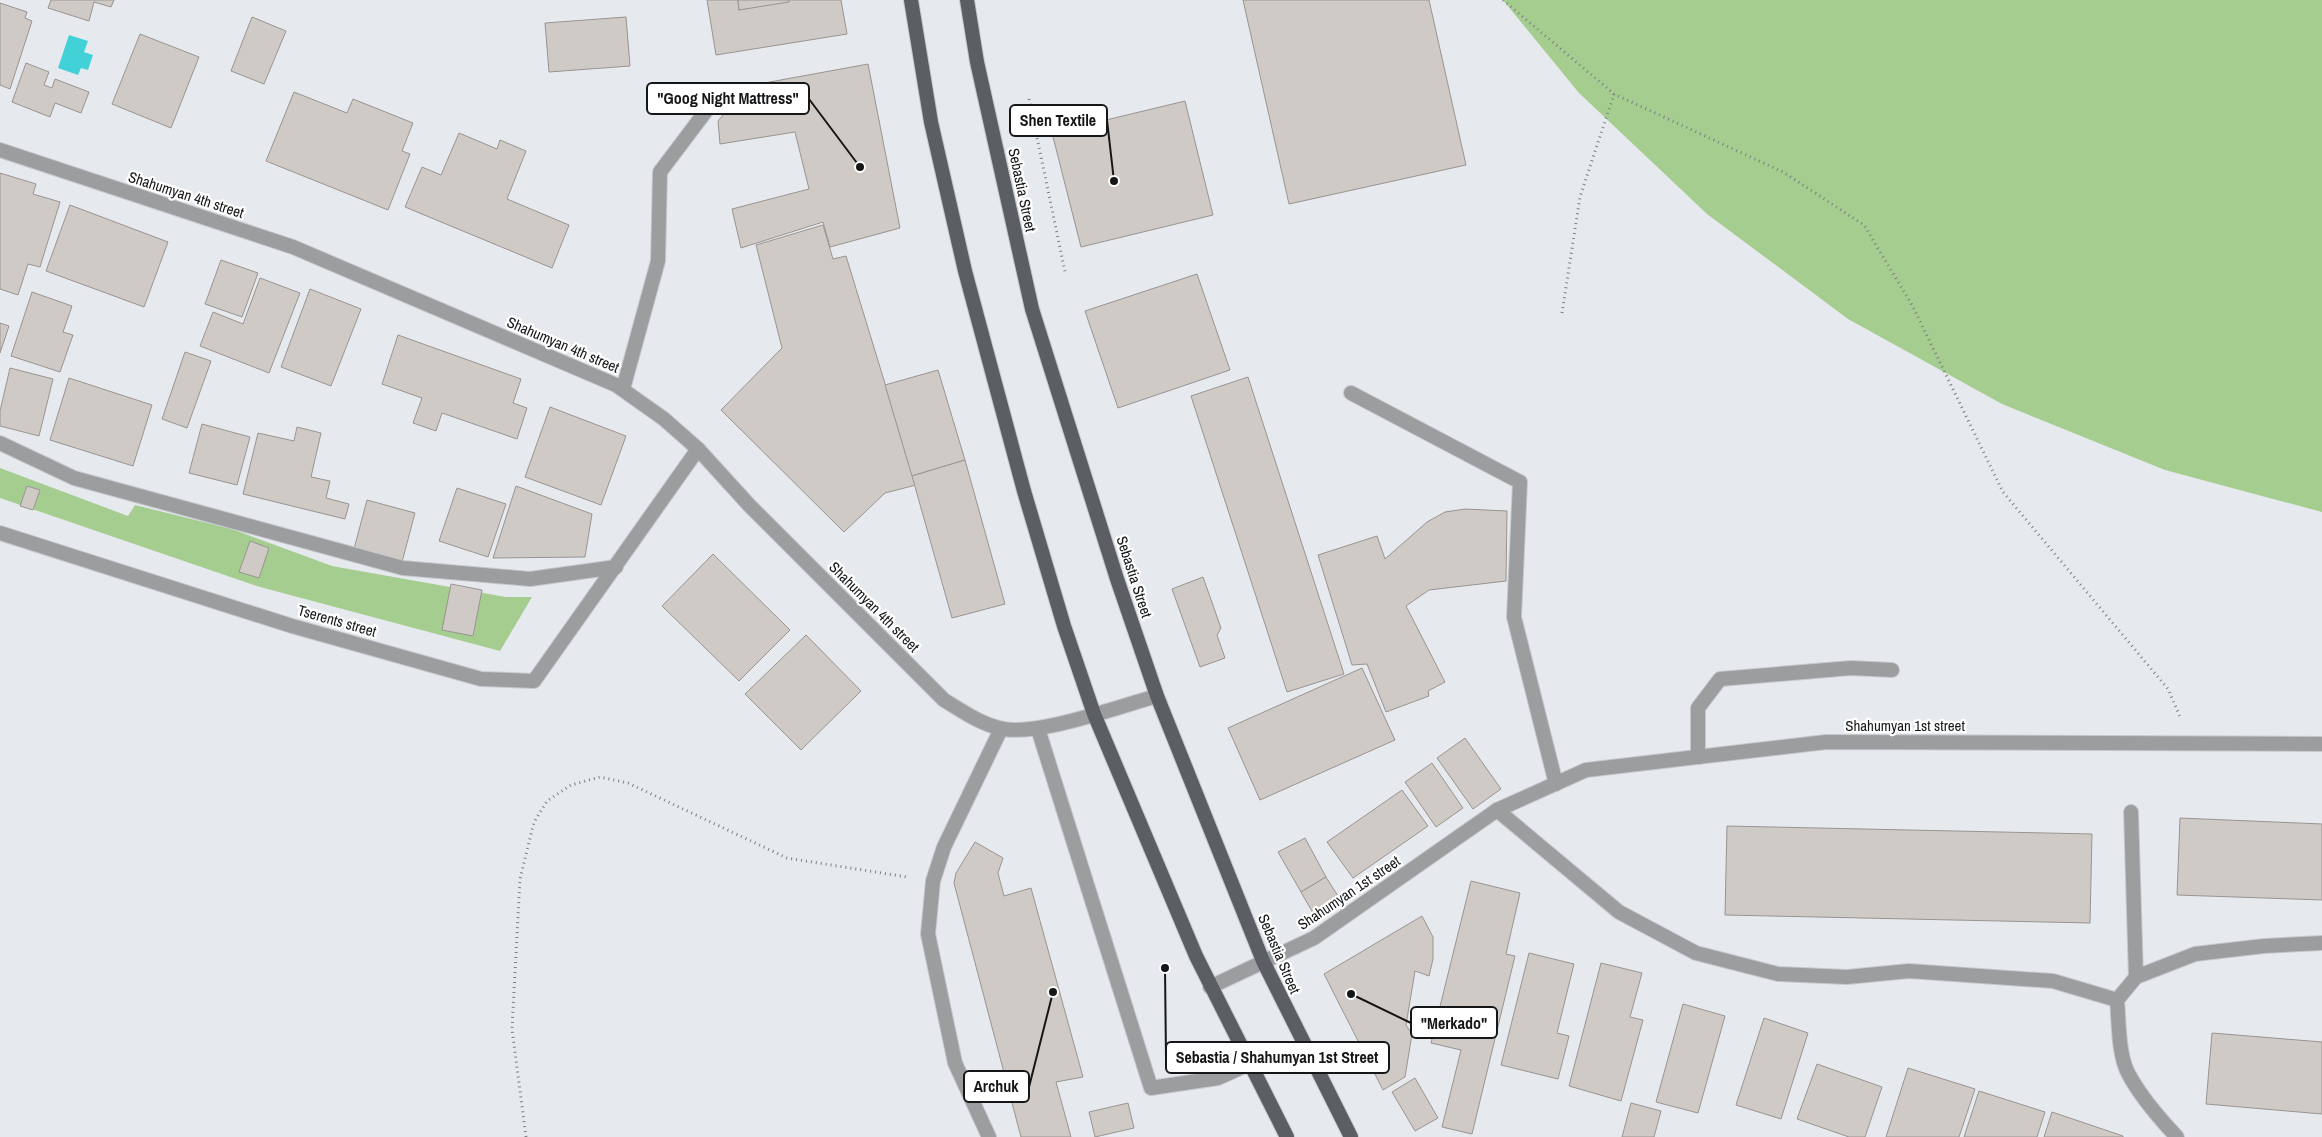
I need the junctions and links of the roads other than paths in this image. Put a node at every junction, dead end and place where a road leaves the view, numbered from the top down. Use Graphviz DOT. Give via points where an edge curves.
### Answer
graph roads {
  1 [pos="911,0"];
  2 [pos="967,0"];
  3 [pos="709,107"];
  4 [pos="0,150"];
  5 [pos="623,389"];
  6 [pos="1351,393"];
  7 [pos="0,443"];
  8 [pos="698,449"];
  9 [pos="0,533"];
  10 [pos="616,567"];
  11 [pos="1892,670"];
  12 [pos="1157,696"];
  13 [pos="1094,714"];
  14 [pos="1001,729"];
  15 [pos="1038,729"];
  16 [pos="2322,744"];
  17 [pos="1698,757"];
  18 [pos="1556,784"];
  19 [pos="1497,810"];
  20 [pos="2131,812"];
  21 [pos="2322,944"];
  22 [pos="1263,962"];
  23 [pos="2136,976"];
  24 [pos="1210,987"];
  25 [pos="2117,1000"];
  26 [pos="1250,1064"];
  27 [pos="989,1137"];
  28 [pos="1287,1137"];
  29 [pos="1351,1137"];
  30 [pos="2177,1137"];
  1 -- 13 [label="main road" via="931,122 965,271 1024,491"];
  2 -- 12 [label="main road, Sebastia Street" via="1032,309"];
  3 -- 5 [label="street" via="660,172 658,261"];
  4 -- 5 [label="street, Shahumyan 4th street" via="292,247"];
  5 -- 8 [label="street, Shahumyan 4th street"];
  6 -- 18 [label="street" via="1520,482 1514,617"];
  7 -- 10 [label="street" via="74,478 403,568 530,579"];
  8 -- 10 [label="street, Tserents street"];
  8 -- 14 [label="street, Shahumyan 4th street" via="749,505 944,700"];
  9 -- 10 [label="street, Tserents street" via="292,626 481,679 534,681"];
  11 -- 17 [label="street" via="1851,668 1720,679 1698,708"];
  12 -- 13 [label="street, Shahumyan 4th street"];
  12 -- 22 [label="main road, Sebastia Street"];
  13 -- 15 [label="street, Shahumyan 4th street"];
  13 -- 24 [label="main road"];
  14 -- 15 [label="street, Shahumyan 4th street"];
  14 -- 27 [label="street" via="944,847 933,881 928,934 955,1064"];
  15 -- 26 [label="street" via="1151,1088 1218,1078"];
  16 -- 17 [label="street, Shahumyan 1st street" via="1826,742"];
  17 -- 18 [label="street, Shahumyan 1st street" via="1586,770"];
  18 -- 19 [label="street, Shahumyan 1st street"];
  19 -- 22 [label="street, Shahumyan 1st street" via="1314,938"];
  19 -- 25 [label="street" via="1619,912 1696,953 1778,974 1847,977 1909,971 2053,981"];
  20 -- 23 [label="street"];
  21 -- 23 [label="street" via="2264,946 2195,954"];
  22 -- 24 [label="street, Shahumyan 1st street"];
  22 -- 29 [label="main road, Sebastia Street"];
  23 -- 25 [label="street"];
  24 -- 26 [label="main road"];
  25 -- 30 [label="street" via="2127,1071 2156,1115"];
  26 -- 28 [label="main road"];
}
